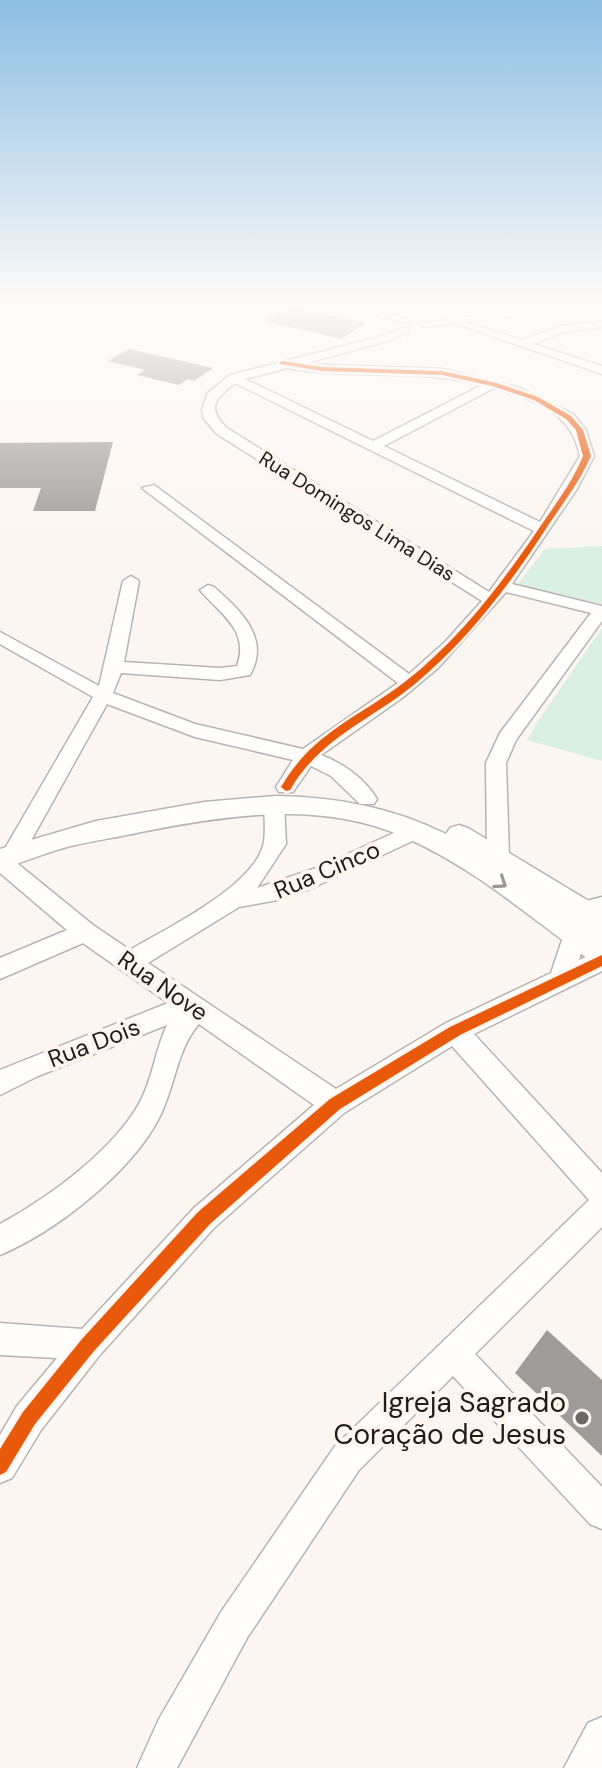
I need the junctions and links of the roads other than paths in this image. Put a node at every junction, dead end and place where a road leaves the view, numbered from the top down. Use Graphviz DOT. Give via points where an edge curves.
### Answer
graph roads {
  1 [pos="224,387"];
  2 [pos="251,387"];
  3 [pos="487,387"];
  4 [pos="495,387"];
  5 [pos="372,447"];
  6 [pos="149,488"];
  7 [pos="542,529"];
  8 [pos="131,581"];
  9 [pos="208,590"];
  10 [pos="497,593"];
  11 [pos="602,611"];
  12 [pos="0,637"];
  13 [pos="112,667"];
  14 [pos="410,683"];
  15 [pos="102,696"];
  16 [pos="311,756"];
  17 [pos="280,795"];
  18 [pos="367,799"];
  19 [pos="416,831"];
  20 [pos="7,854"];
  21 [pos="498,857"];
  22 [pos="235,899"];
  23 [pos="590,918"];
  24 [pos="85,932"];
  25 [pos="602,952"];
  26 [pos="602,960"];
  27 [pos="130,962"];
  28 [pos="0,969"];
  29 [pos="562,977"];
  30 [pos="193,1007"];
  31 [pos="455,1031"];
  32 [pos="0,1083"];
  33 [pos="335,1104"];
  34 [pos="602,1194"];
  35 [pos="602,1207"];
  36 [pos="0,1240"];
  37 [pos="0,1339"];
  38 [pos="88,1345"];
  39 [pos="452,1352"];
  40 [pos="0,1466"];
  41 [pos="602,1512"];
  42 [pos="602,1737"];
  43 [pos="157,1768"];
  44 [pos="584,1768"];
  1 -- 10 [label="street, Rua Domingos Lima Dias" via="211,397 208,410 222,431"];
  2 -- 5 [label="street"];
  3 -- 5 [label="street"];
  4 -- 7 [label="street" via="564,413 582,436 584,464"];
  5 -- 7 [label="street"];
  6 -- 14 [label="street"];
  7 -- 10 [label="street"];
  8 -- 13 [label="street"];
  9 -- 13 [label="street" via="240,618 248,657 245,669 240,673"];
  10 -- 11 [label="street, Rua Domingos Lima Dias"];
  10 -- 14 [label="street" via="473,626"];
  11 -- 21 [label="street" via="507,738 496,763"];
  12 -- 15 [label="street"];
  13 -- 15 [label="street"];
  14 -- 16 [label="street" via="346,725"];
  15 -- 16 [label="street" via="209,735"];
  15 -- 20 [label="street"];
  16 -- 17 [label="street" via="292,773"];
  16 -- 18 [label="street" via="341,772"];
  17 -- 18 [label="main road" via="339,792"];
  17 -- 19 [label="main road"];
  17 -- 20 [label="main road"];
  17 -- 22 [label="street, Rua Cinco" via="275,844"];
  18 -- 21 [label="main road" via="428,818"];
  19 -- 22 [label="street, Rua Cinco" via="289,888 257,899"];
  19 -- 23 [label="main road, one-way" via="472,864"];
  20 -- 24 [label="street, Rua Nove"];
  21 -- 23 [label="main road"];
  22 -- 27 [label="street, Rua Cinco"];
  23 -- 25 [label="main road"];
  23 -- 29 [label="street"];
  24 -- 27 [label="street, Rua Nove"];
  24 -- 28 [label="street"];
  26 -- 29 [label="street"];
  27 -- 30 [label="street, Rua Nove"];
  29 -- 31 [label="street"];
  30 -- 32 [label="street, Rua Dois"];
  30 -- 33 [label="street, Rua Nove"];
  30 -- 36 [label="street" via="176,1032 148,1113 128,1140 74,1194"];
  31 -- 33 [label="street"];
  31 -- 34 [label="street"];
  33 -- 38 [label="street" via="204,1218"];
  35 -- 39 [label="street"];
  37 -- 38 [label="street"];
  38 -- 40 [label="street" via="29,1418"];
  39 -- 41 [label="street"];
  39 -- 43 [label="street" via="347,1458 234,1625"];
  42 -- 44 [label="street"];
}
